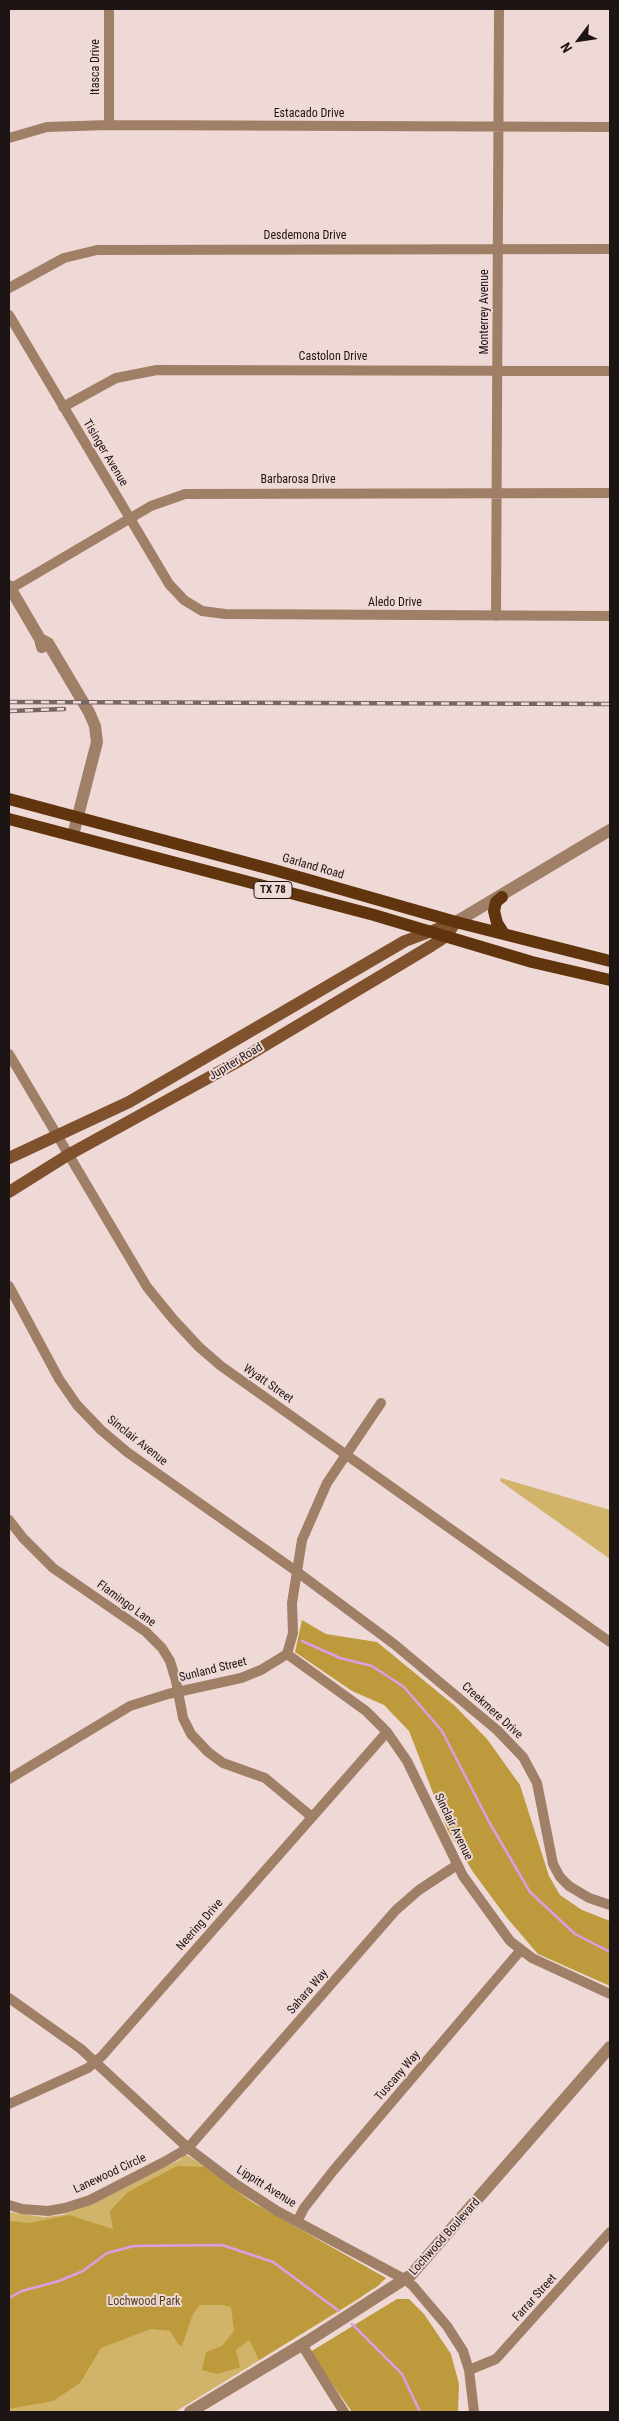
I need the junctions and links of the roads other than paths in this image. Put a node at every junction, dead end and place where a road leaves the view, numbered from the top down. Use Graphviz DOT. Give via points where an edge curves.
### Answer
graph roads {
  1 [pos="109,9"];
  2 [pos="499,9"];
  3 [pos="109,125"];
  4 [pos="498,127"];
  5 [pos="610,127"];
  6 [pos="9,138"];
  7 [pos="498,249"];
  8 [pos="610,249"];
  9 [pos="9,288"];
  10 [pos="9,315"];
  11 [pos="497,370"];
  12 [pos="610,371"];
  13 [pos="64,407"];
  14 [pos="497,493"];
  15 [pos="610,493"];
  16 [pos="129,518"];
  17 [pos="10,587"];
  18 [pos="184,600"];
  19 [pos="496,616"];
  20 [pos="610,616"];
  21 [pos="9,799"];
  22 [pos="78,817"];
  23 [pos="9,819"];
  24 [pos="610,830"];
  25 [pos="73,835"];
  26 [pos="176,845"];
  27 [pos="172,863"];
  28 [pos="296,876"];
  29 [pos="291,894"];
  30 [pos="502,897"];
  31 [pos="456,922"];
  32 [pos="427,932"];
  33 [pos="504,934"];
  34 [pos="445,937"];
  35 [pos="610,961"];
  36 [pos="610,980"];
  37 [pos="301,1003"];
  38 [pos="318,1013"];
  39 [pos="9,1054"];
  40 [pos="160,1085"];
  41 [pos="173,1098"];
  42 [pos="57,1134"];
  43 [pos="68,1155"];
  44 [pos="9,1158"];
  45 [pos="9,1192"];
  46 [pos="9,1286"];
  47 [pos="381,1404"];
  48 [pos="345,1454"];
  49 [pos="9,1520"];
  50 [pos="296,1571"];
  51 [pos="610,1642"];
  52 [pos="287,1654"];
  53 [pos="177,1692"];
  54 [pos="387,1732"];
  55 [pos="9,1778"];
  56 [pos="312,1817"];
  57 [pos="457,1865"];
  58 [pos="610,1905"];
  59 [pos="520,1951"];
  60 [pos="610,1994"];
  61 [pos="9,1998"];
  62 [pos="610,2047"];
  63 [pos="95,2062"];
  64 [pos="9,2104"];
  65 [pos="188,2148"];
  66 [pos="9,2205"];
  67 [pos="298,2220"];
  68 [pos="610,2232"];
  69 [pos="406,2280"];
  70 [pos="302,2345"];
  71 [pos="470,2370"];
  72 [pos="190,2412"];
  73 [pos="344,2412"];
  74 [pos="474,2412"];
  1 -- 3 [label="street, Itasca Drive"];
  2 -- 4 [label="street, Monterrey Avenue"];
  3 -- 4 [label="street, Estacado Drive"];
  3 -- 6 [label="street, Estacado Drive" via="47,127"];
  4 -- 5 [label="street, Estacado Drive"];
  4 -- 7 [label="street, Monterrey Avenue"];
  7 -- 8 [label="street, Desdemona Drive"];
  7 -- 9 [label="street, Desdemona Drive" via="97,250 64,258"];
  7 -- 11 [label="street, Monterrey Avenue"];
  10 -- 13 [label="street, Tisinger Avenue"];
  11 -- 12 [label="street, Castolon Drive"];
  11 -- 13 [label="street, Castolon Drive" via="157,370 116,378"];
  11 -- 14 [label="street, Monterrey Avenue"];
  13 -- 16 [label="street, Tisinger Avenue"];
  14 -- 15 [label="street, Barbarosa Drive"];
  14 -- 16 [label="street, Barbarosa Drive" via="194,493 167,499"];
  14 -- 19 [label="street, Monterrey Avenue"];
  16 -- 17 [label="street, Barbarosa Drive"];
  16 -- 18 [label="street, Tisinger Avenue" via="169,584"];
  17 -- 22 [label="street" via="40,639 48,643 95,726 97,742"];
  18 -- 19 [label="street, Aledo Drive" via="202,611 225,614"];
  19 -- 20 [label="street, Aledo Drive"];
  21 -- 22 [label="main road, Garland Road / TX 78"];
  22 -- 25 [label="street"];
  22 -- 26 [label="main road, Garland Road / TX 78"];
  23 -- 25 [label="main road, TX 78"];
  24 -- 30 [label="street, Jupiter Road"];
  25 -- 27 [label="main road, TX 78"];
  26 -- 27 [label="main road"];
  26 -- 28 [label="main road, Garland Road / TX 78"];
  27 -- 29 [label="main road, TX 78"];
  28 -- 29 [label="main road"];
  28 -- 31 [label="main road, Garland Road / TX 78"];
  29 -- 32 [label="main road, TX 78"];
  30 -- 31 [label="street, Jupiter Road"];
  30 -- 33 [label="main road" via="496,902 494,911"];
  31 -- 32 [label="main road, Jupiter Road"];
  31 -- 33 [label="main road, Garland Road / TX 78"];
  31 -- 34 [label="main road, Jupiter Road"];
  32 -- 34 [label="main road, TX 78"];
  32 -- 37 [label="main road, Jupiter Road" via="405,941"];
  33 -- 35 [label="main road, Garland Road / TX 78"];
  34 -- 36 [label="main road, TX 78"];
  34 -- 38 [label="main road, Jupiter Road"];
  37 -- 38 [label="main road"];
  37 -- 40 [label="main road, Jupiter Road"];
  38 -- 41 [label="main road, Jupiter Road"];
  39 -- 42 [label="street, Wyatt Street"];
  40 -- 41 [label="main road"];
  40 -- 42 [label="main road, Jupiter Road" via="122,1106"];
  41 -- 43 [label="main road, Jupiter Road"];
  42 -- 43 [label="street, Wyatt Street"];
  42 -- 44 [label="main road, Jupiter Road"];
  43 -- 45 [label="main road, Jupiter Road"];
  43 -- 48 [label="street, Wyatt Street" via="147,1286 173,1319 221,1366"];
  46 -- 50 [label="street, Sinclair Avenue" via="77,1405 101,1430 127,1452"];
  47 -- 48 [label="street"];
  48 -- 50 [label="street" via="316,1506 302,1540"];
  48 -- 51 [label="street, Wyatt Street"];
  49 -- 53 [label="street, Flamingo Lane" via="53,1568 146,1632 162,1648 170,1661"];
  50 -- 52 [label="street" via="293,1633"];
  50 -- 58 [label="street, Creekmere Drive" via="394,1644 498,1730 523,1757 537,1783 553,1864 560,1877 589,1898"];
  52 -- 53 [label="street, Sunland Street" via="241,1678"];
  52 -- 54 [label="street, Sinclair Avenue" via="366,1711"];
  53 -- 55 [label="street, Sunland Street" via="128,1708"];
  53 -- 56 [label="street, Flamingo Lane" via="183,1718 191,1734 208,1752 223,1762 265,1778"];
  54 -- 56 [label="street, Neering Drive"];
  54 -- 57 [label="street, Sinclair Avenue" via="408,1761"];
  56 -- 63 [label="street, Neering Drive"];
  57 -- 59 [label="street, Sinclair Avenue" via="486,1910"];
  57 -- 65 [label="street, Sahara Way" via="396,1910"];
  59 -- 60 [label="street, Sinclair Avenue"];
  59 -- 67 [label="street, Tuscany Way" via="332,2171"];
  61 -- 63 [label="street, Lippitt Avenue" via="82,2049"];
  62 -- 69 [label="street, Lochwood Boulevard"];
  63 -- 64 [label="street, Neering Drive"];
  63 -- 65 [label="street, Lippitt Avenue"];
  65 -- 66 [label="street, Lanewood Circle" via="90,2200 65,2208 48,2211"];
  65 -- 67 [label="street, Lippitt Avenue" via="237,2185 277,2211"];
  67 -- 69 [label="street, Lippitt Avenue"];
  68 -- 71 [label="street, Farrar Street" via="496,2359"];
  69 -- 70 [label="street, Lochwood Boulevard"];
  69 -- 71 [label="street, Lippitt Avenue" via="453,2334"];
  70 -- 72 [label="street, Lochwood Boulevard"];
  70 -- 73 [label="street"];
  71 -- 74 [label="street, Lippitt Avenue"];
}
